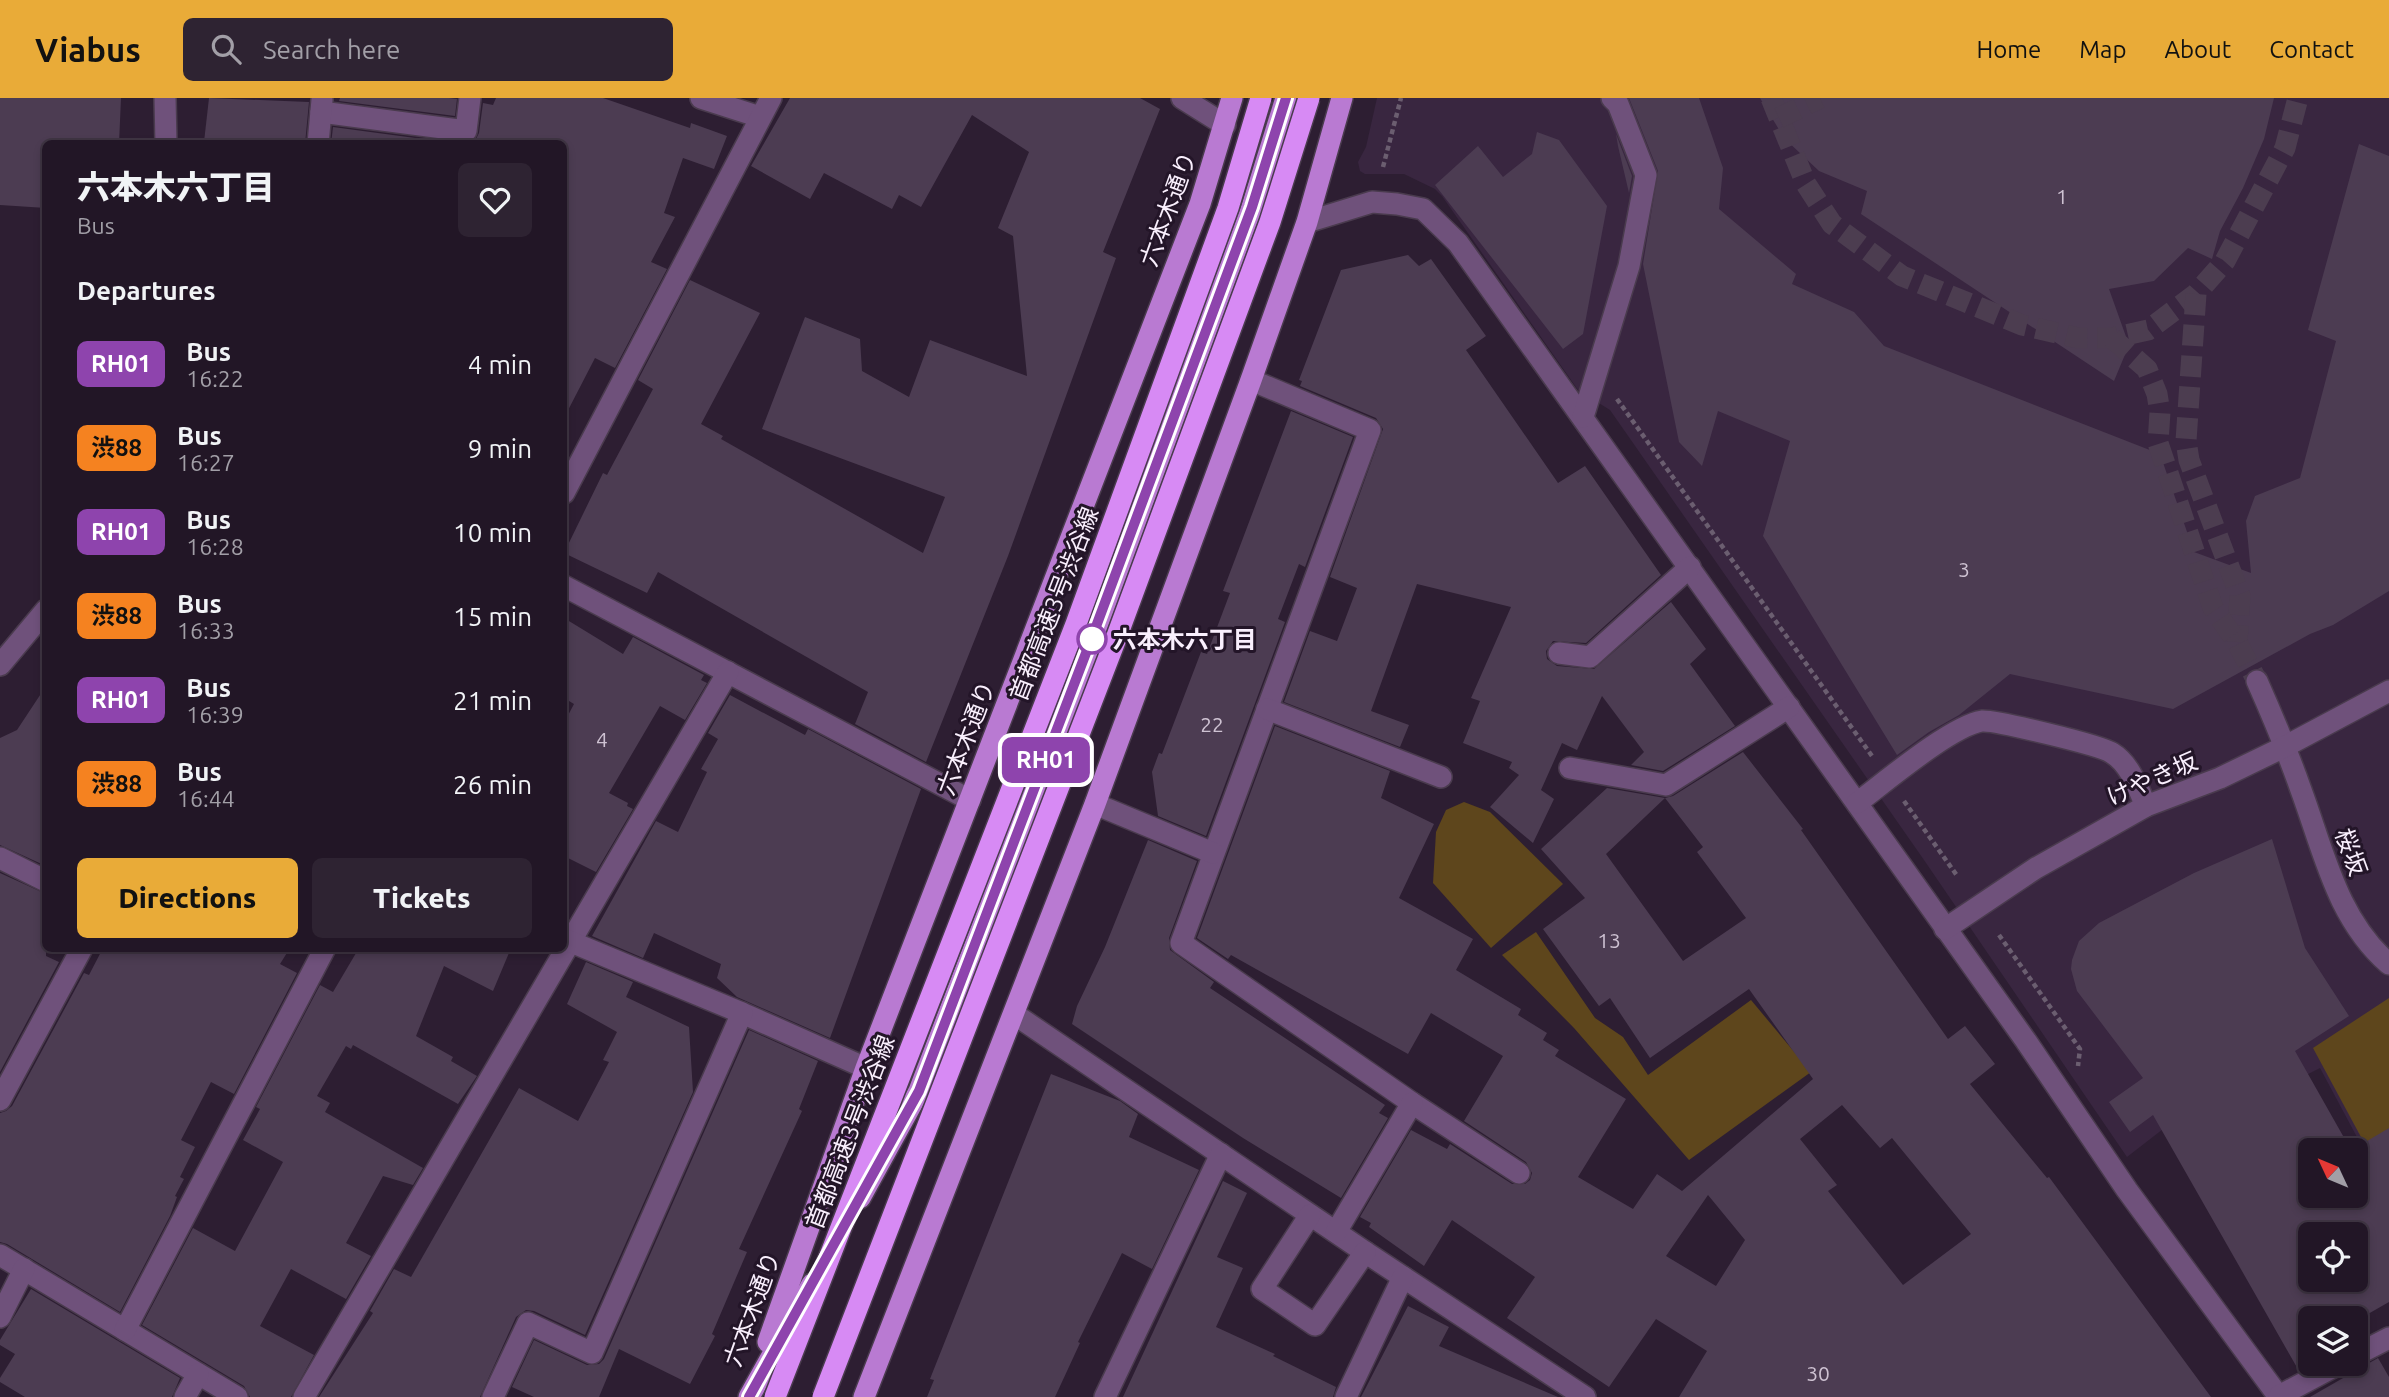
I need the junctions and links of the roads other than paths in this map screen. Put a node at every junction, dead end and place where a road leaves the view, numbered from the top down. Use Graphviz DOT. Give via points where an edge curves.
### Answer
graph roads {
  1 [pos="165,98"];
  2 [pos="470,98"];
  3 [pos="701,98"];
  4 [pos="1182,98"];
  5 [pos="1232,98"];
  6 [pos="1261,98"];
  7 [pos="1286,98"];
  8 [pos="1309,98"];
  9 [pos="1342,98"];
  10 [pos="1612,98"];
  11 [pos="321,105"];
  12 [pos="766,107"];
  13 [pos="1225,125"];
  14 [pos="166,140"];
  15 [pos="318,140"];
  16 [pos="1307,222"];
  17 [pos="1251,380"];
  18 [pos="1583,417"];
  19 [pos="567,487"];
  20 [pos="1690,567"];
  21 [pos="567,588"];
  22 [pos="42,615"];
  23 [pos="1559,653"];
  24 [pos="0,665"];
  25 [pos="728,673"];
  26 [pos="2257,681"];
  27 [pos="2389,691"];
  28 [pos="1789,707"];
  29 [pos="1267,709"];
  30 [pos="2286,746"];
  31 [pos="1570,768"];
  32 [pos="1441,777"];
  33 [pos="970,800"];
  34 [pos="1095,803"];
  35 [pos="1857,803"];
  36 [pos="2146,806"];
  37 [pos="1213,853"];
  38 [pos="0,858"];
  39 [pos="42,879"];
  40 [pos="1945,929"];
  41 [pos="567,941"];
  42 [pos="80,952"];
  43 [pos="323,952"];
  44 [pos="561,952"];
  45 [pos="2389,964"];
  46 [pos="742,1013"];
  47 [pos="1014,1014"];
  48 [pos="866,1068"];
  49 [pos="0,1100"];
  50 [pos="1412,1103"];
  51 [pos="1221,1154"];
  52 [pos="1519,1173"];
  53 [pos="1310,1215"];
  54 [pos="1336,1233"];
  55 [pos="1365,1252"];
  56 [pos="0,1255"];
  57 [pos="24,1269"];
  58 [pos="1403,1277"];
  59 [pos="0,1317"];
  60 [pos="125,1330"];
  61 [pos="2389,1338"];
  62 [pos="2368,1349"];
  63 [pos="198,1374"];
  64 [pos="2317,1376"];
  65 [pos="185,1397"];
  66 [pos="237,1397"];
  67 [pos="304,1397"];
  68 [pos="493,1397"];
  69 [pos="748,1397"];
  70 [pos="775,1397"];
  71 [pos="823,1397"];
  72 [pos="864,1397"];
  73 [pos="1105,1397"];
  74 [pos="1346,1397"];
  75 [pos="1585,1397"];
  76 [pos="2279,1397"];
  1 -- 14 [label="street"];
  2 -- 11 [label="street" via="466,131"];
  3 -- 12 [label="street"];
  4 -- 13 [label="street"];
  5 -- 13 [label="main road, 六本木通り"];
  6 -- 70 [label="highway, 首都高速3号渋谷線, bridge" via="1228,208 1076,624"];
  7 -- 69 [label="main road" via="1252,207 919,1091"];
  8 -- 71 [label="highway, bridge" via="1270,222 1118,636"];
  9 -- 16 [label="main road"];
  10 -- 18 [label="street" via="1646,175 1629,266"];
  11 -- 15 [label="street"];
  12 -- 19 [label="street"];
  13 -- 33 [label="main road, 六本木通り" via="1200,204"];
  16 -- 17 [label="main road"];
  16 -- 18 [label="street" via="1372,202 1423,209 1458,243"];
  17 -- 29 [label="street" via="1370,430"];
  17 -- 34 [label="main road"];
  18 -- 20 [label="street"];
  20 -- 23 [label="street" via="1590,657"];
  20 -- 28 [label="street"];
  21 -- 25 [label="street"];
  22 -- 24 [label="street"];
  25 -- 33 [label="street"];
  25 -- 41 [label="street"];
  26 -- 30 [label="street, 桜坂"];
  27 -- 30 [label="street, けやき坂"];
  28 -- 31 [label="street" via="1666,785"];
  28 -- 35 [label="street"];
  29 -- 32 [label="street"];
  29 -- 37 [label="street"];
  30 -- 36 [label="street, けやき坂"];
  30 -- 45 [label="street, 桜坂" via="2351,921"];
  33 -- 48 [label="main road, 六本木通り"];
  34 -- 37 [label="street"];
  34 -- 47 [label="main road"];
  35 -- 36 [label="street" via="1947,736 1983,721 2113,753 2131,774"];
  35 -- 40 [label="street"];
  36 -- 40 [label="street, けやき坂" via="2036,868"];
  37 -- 50 [label="street" via="1181,943"];
  38 -- 39 [label="street"];
  40 -- 76 [label="street"];
  41 -- 46 [label="street"];
  42 -- 49 [label="street"];
  43 -- 60 [label="street"];
  44 -- 67 [label="street"];
  46 -- 48 [label="street"];
  46 -- 68 [label="street" via="592,1353 528,1323"];
  47 -- 51 [label="street"];
  47 -- 72 [label="main road"];
  48 -- 69 [label="main road, 六本木通り"];
  50 -- 52 [label="street"];
  50 -- 54 [label="street"];
  51 -- 53 [label="street"];
  51 -- 73 [label="street"];
  53 -- 54 [label="street"];
  53 -- 55 [label="street" via="1262,1289 1294,1311 1315,1325"];
  54 -- 55 [label="street"];
  55 -- 58 [label="street"];
  56 -- 57 [label="street"];
  57 -- 59 [label="street"];
  57 -- 60 [label="street"];
  58 -- 74 [label="street"];
  58 -- 75 [label="street"];
  60 -- 63 [label="street"];
  61 -- 62 [label="street"];
  63 -- 65 [label="street"];
  63 -- 66 [label="street"];
  64 -- 76 [label="street"];
}
